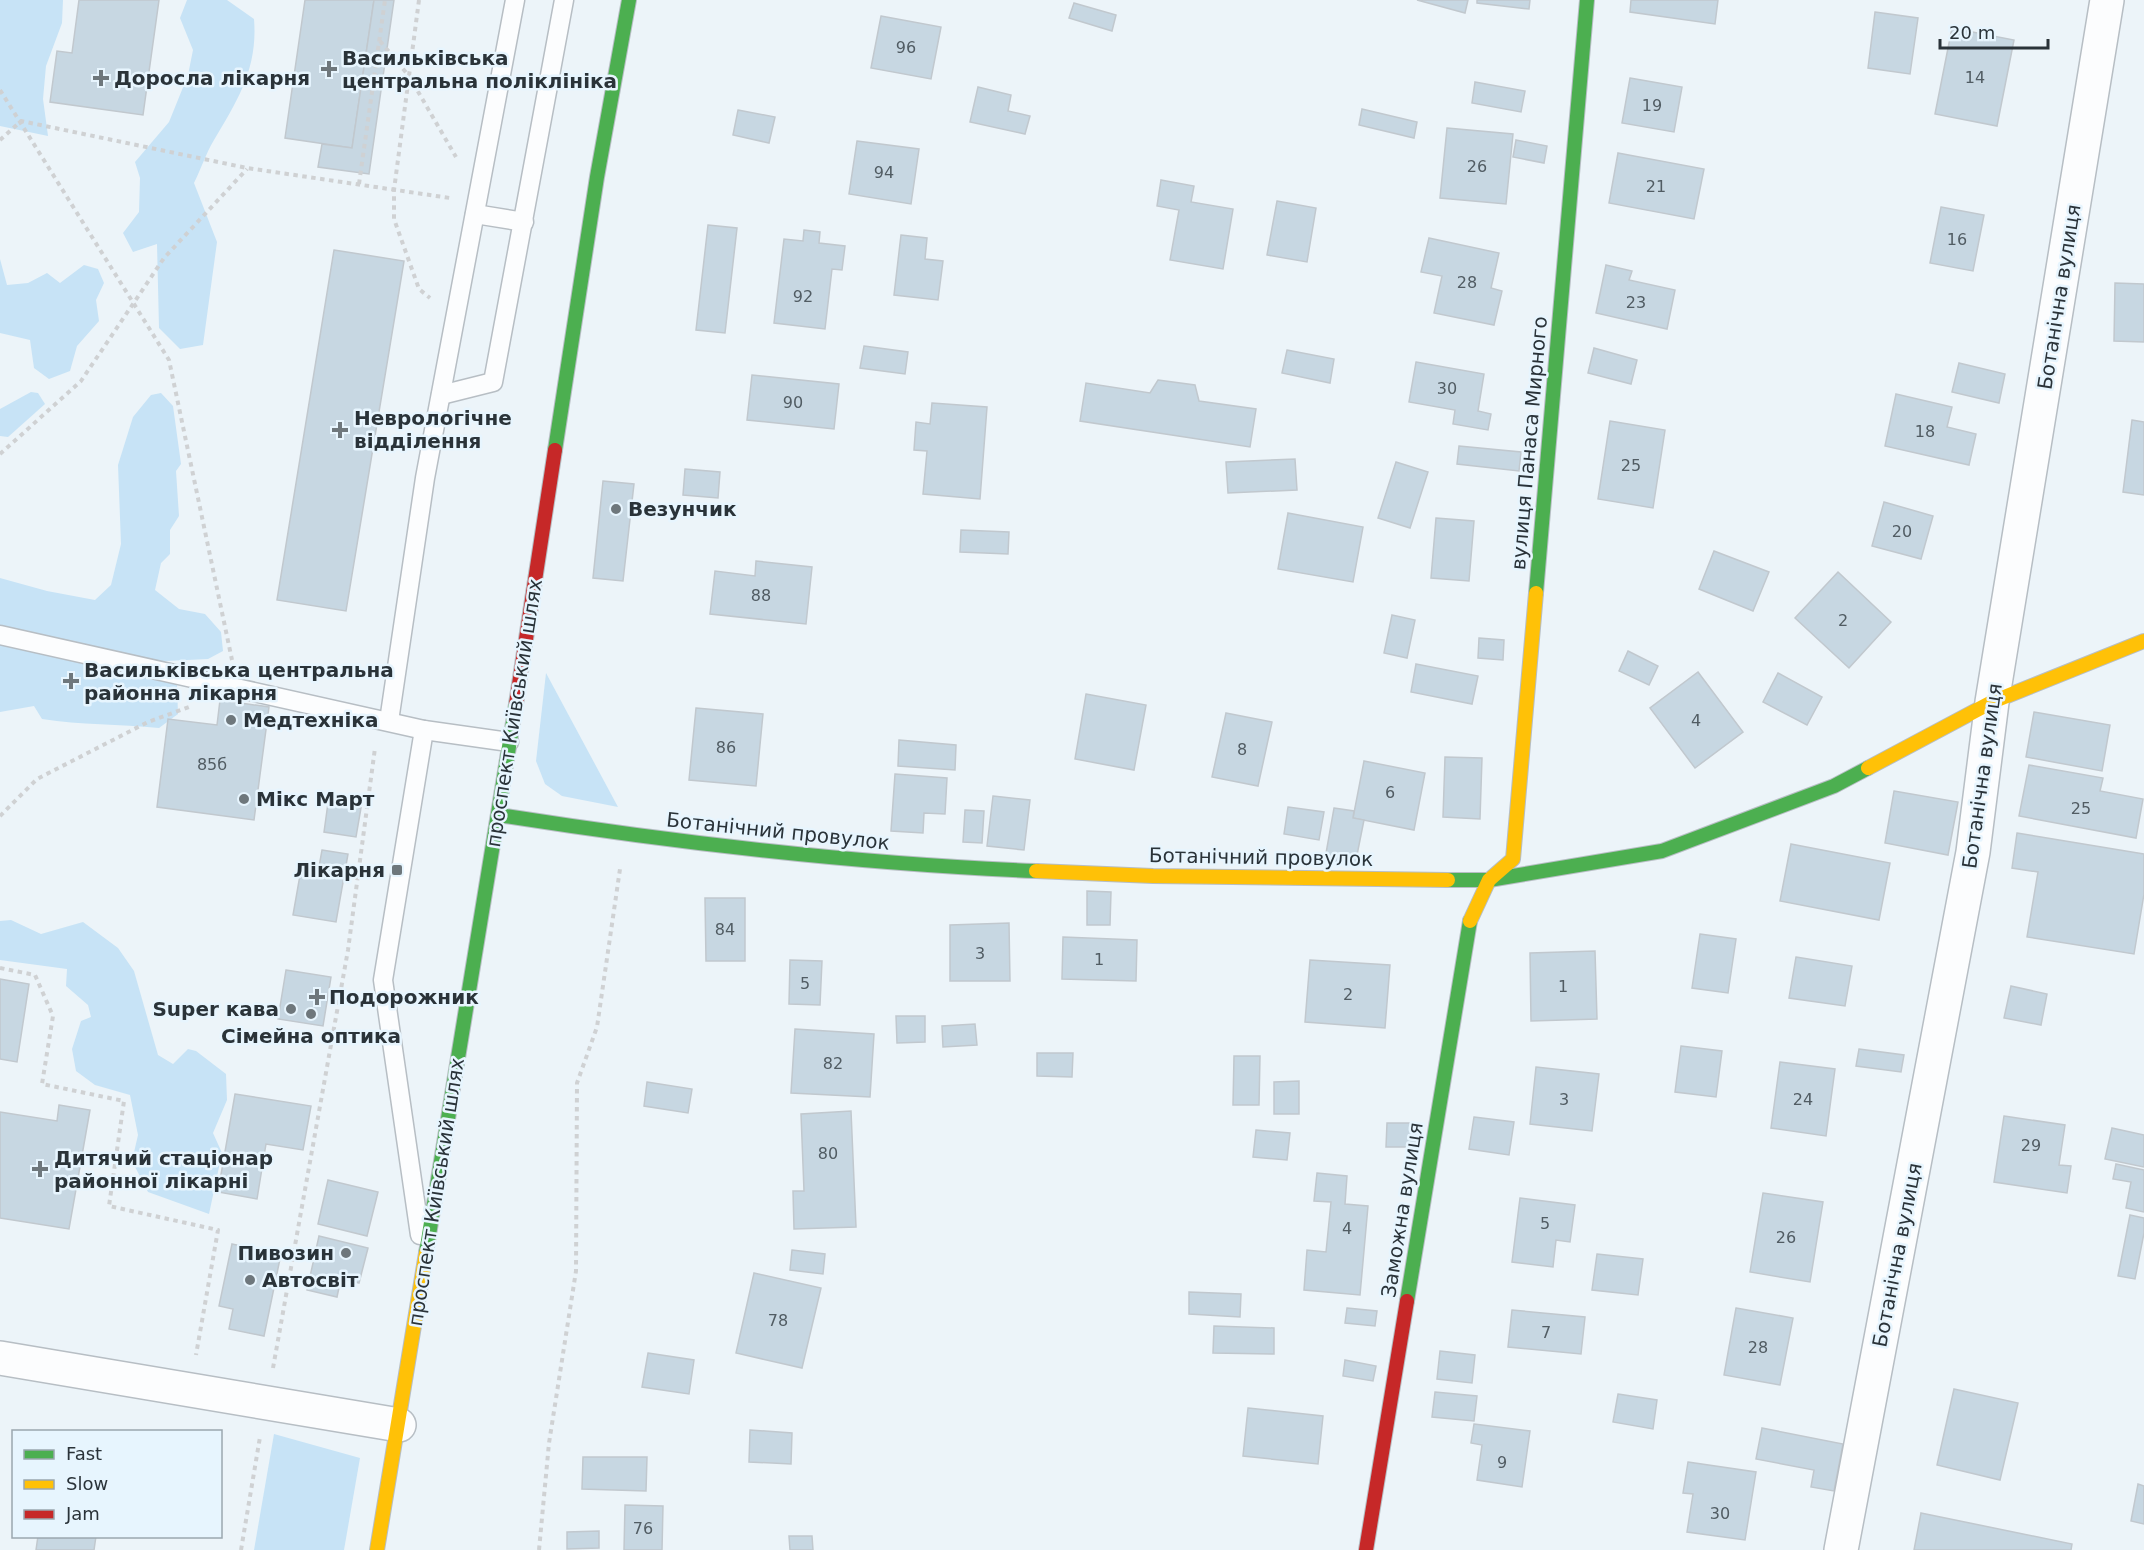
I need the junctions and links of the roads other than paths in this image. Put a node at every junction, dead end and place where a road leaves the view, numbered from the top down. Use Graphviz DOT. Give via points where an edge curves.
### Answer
graph roads {
  1 [pos="515,0"];
  2 [pos="564,0"];
  3 [pos="629,0"];
  4 [pos="1587,0"];
  5 [pos="2108,0"];
  6 [pos="475,214"];
  7 [pos="524,222"];
  8 [pos="441,395"];
  9 [pos="0,635"];
  10 [pos="2144,641"];
  11 [pos="1992,702"];
  12 [pos="384,719"];
  13 [pos="424,730"];
  14 [pos="509,742"];
  15 [pos="499,815"];
  16 [pos="1489,880"];
  17 [pos="424,1263"];
  18 [pos="0,1358"];
  19 [pos="399,1425"];
  20 [pos="378,1550"];
  21 [pos="1366,1550"];
  22 [pos="1841,1550"];
  1 -- 6 [label="lane"];
  2 -- 7 [label="lane"];
  3 -- 14 [label="street, проспект Київський шлях" via="597,177"];
  4 -- 16 [label="street, вулиця Панаса Мирного" via="1513,859"];
  5 -- 11 [label="street, Ботанічна вулиця"];
  6 -- 7 [label="lane"];
  6 -- 8 [label="lane"];
  7 -- 8 [label="lane" via="493,382"];
  8 -- 12 [label="lane"];
  9 -- 12 [label="lane"];
  10 -- 11 [label="street, Ботанічний провулок"];
  11 -- 16 [label="street, Ботанічний провулок" via="1834,786 1662,851"];
  11 -- 22 [label="street, Ботанічна вулиця" via="1973,852"];
  12 -- 13 [label="lane"];
  13 -- 14 [label="lane"];
  13 -- 17 [label="lane" via="383,980"];
  14 -- 15 [label="street, проспект Київський шлях"];
  15 -- 16 [label="street, Ботанічний провулок" via="625,835 953,868 1153,876"];
  15 -- 17 [label="street, проспект Київський шлях"];
  16 -- 21 [label="street, Заможна вулиця" via="1469,923"];
  17 -- 19 [label="street, проспект Київський шлях"];
  18 -- 19 [label="street"];
  19 -- 20 [label="street, проспект Київський шлях"];
}
